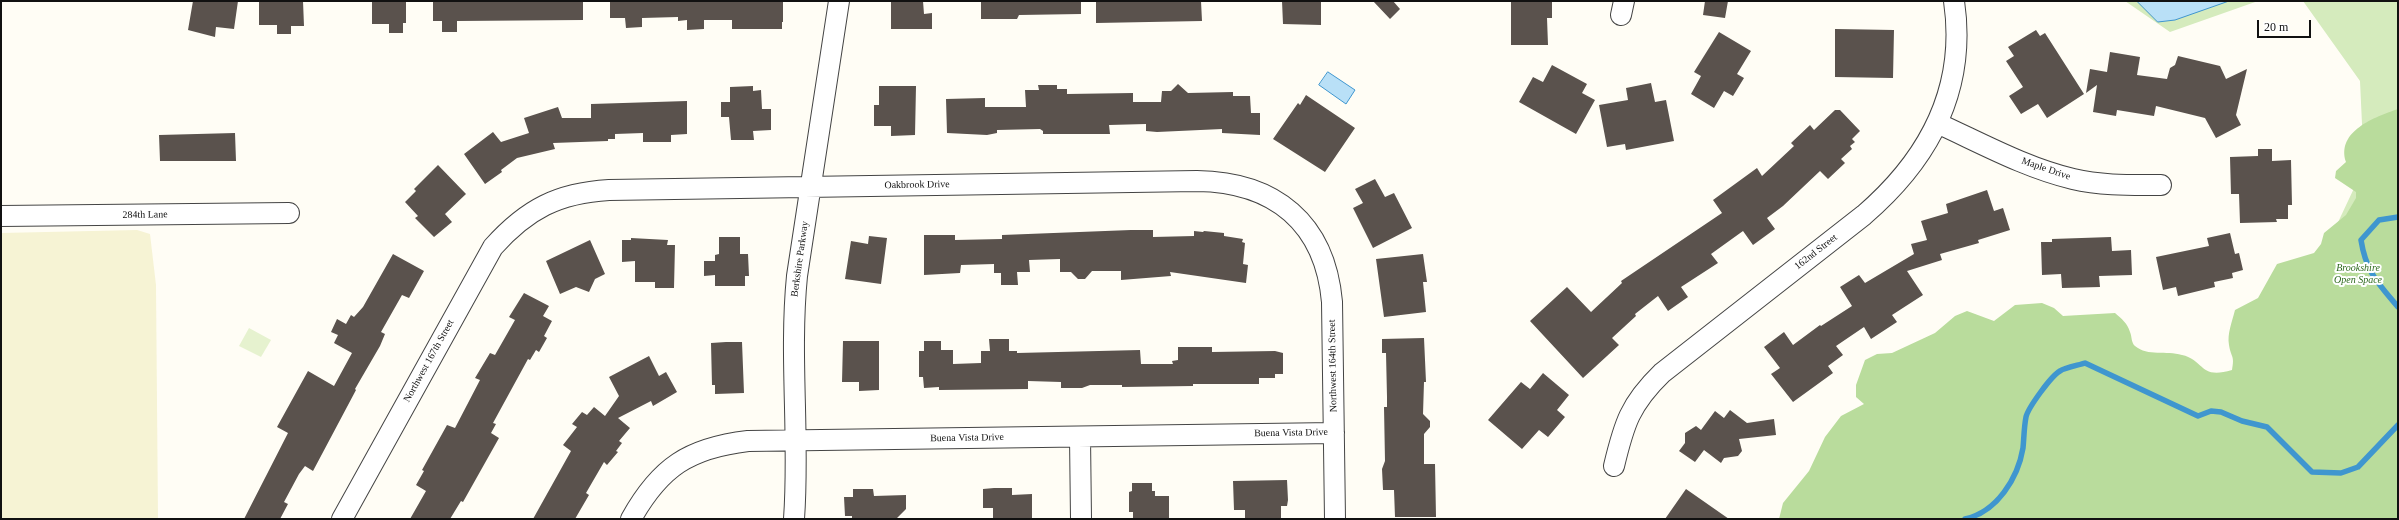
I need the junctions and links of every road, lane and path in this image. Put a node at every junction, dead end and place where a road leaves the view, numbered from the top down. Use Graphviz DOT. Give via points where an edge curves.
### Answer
graph roads {
  1 [pos="838,1"];
  2 [pos="1954,1"];
  3 [pos="1938,123"];
  4 [pos="2161,184"];
  5 [pos="811,187"];
  6 [pos="289,213"];
  7 [pos="528,213"];
  8 [pos="1,216"];
  9 [pos="1299,220"];
  10 [pos="1334,433"];
  11 [pos="1080,436"];
  12 [pos="796,441"];
  13 [pos="1614,466"];
  14 [pos="342,519"];
  15 [pos="631,519"];
  16 [pos="794,519"];
  17 [pos="1081,519"];
  18 [pos="1335,519"];
  1 -- 5 [label="street, Berkshire Parkway"];
  2 -- 3 [label="street, 162nd Street" via="1957,17 1956,51 1950,86"];
  3 -- 4 [label="street, Maple Drive" via="2020,161 2074,179 2105,184"];
  3 -- 13 [label="street, 162nd Street" via="1907,174 1889,193 1662,373 1643,391 1625,425"];
  5 -- 7 [label="street, Oakbrook Drive" via="586,191 564,196"];
  5 -- 9 [label="street, Oakbrook Drive" via="1221,181 1263,193"];
  5 -- 12 [label="street, Berkshire Parkway" via="793,312"];
  6 -- 8 [label="street, 284th Lane"];
  7 -- 14 [label="street, Northwest 167th Street" via="493,247"];
  9 -- 10 [label="street, Northwest 164th Street" via="1313,237 1330,278"];
  10 -- 11 [label="street, Buena Vista Drive"];
  10 -- 18 [label="street, Northwest 164th Street"];
  11 -- 12 [label="street, Buena Vista Drive"];
  11 -- 17 [label="street"];
  12 -- 15 [label="street, Buena Vista Drive" via="718,445 686,457 660,477"];
  12 -- 16 [label="street, Berkshire Parkway"];
}
